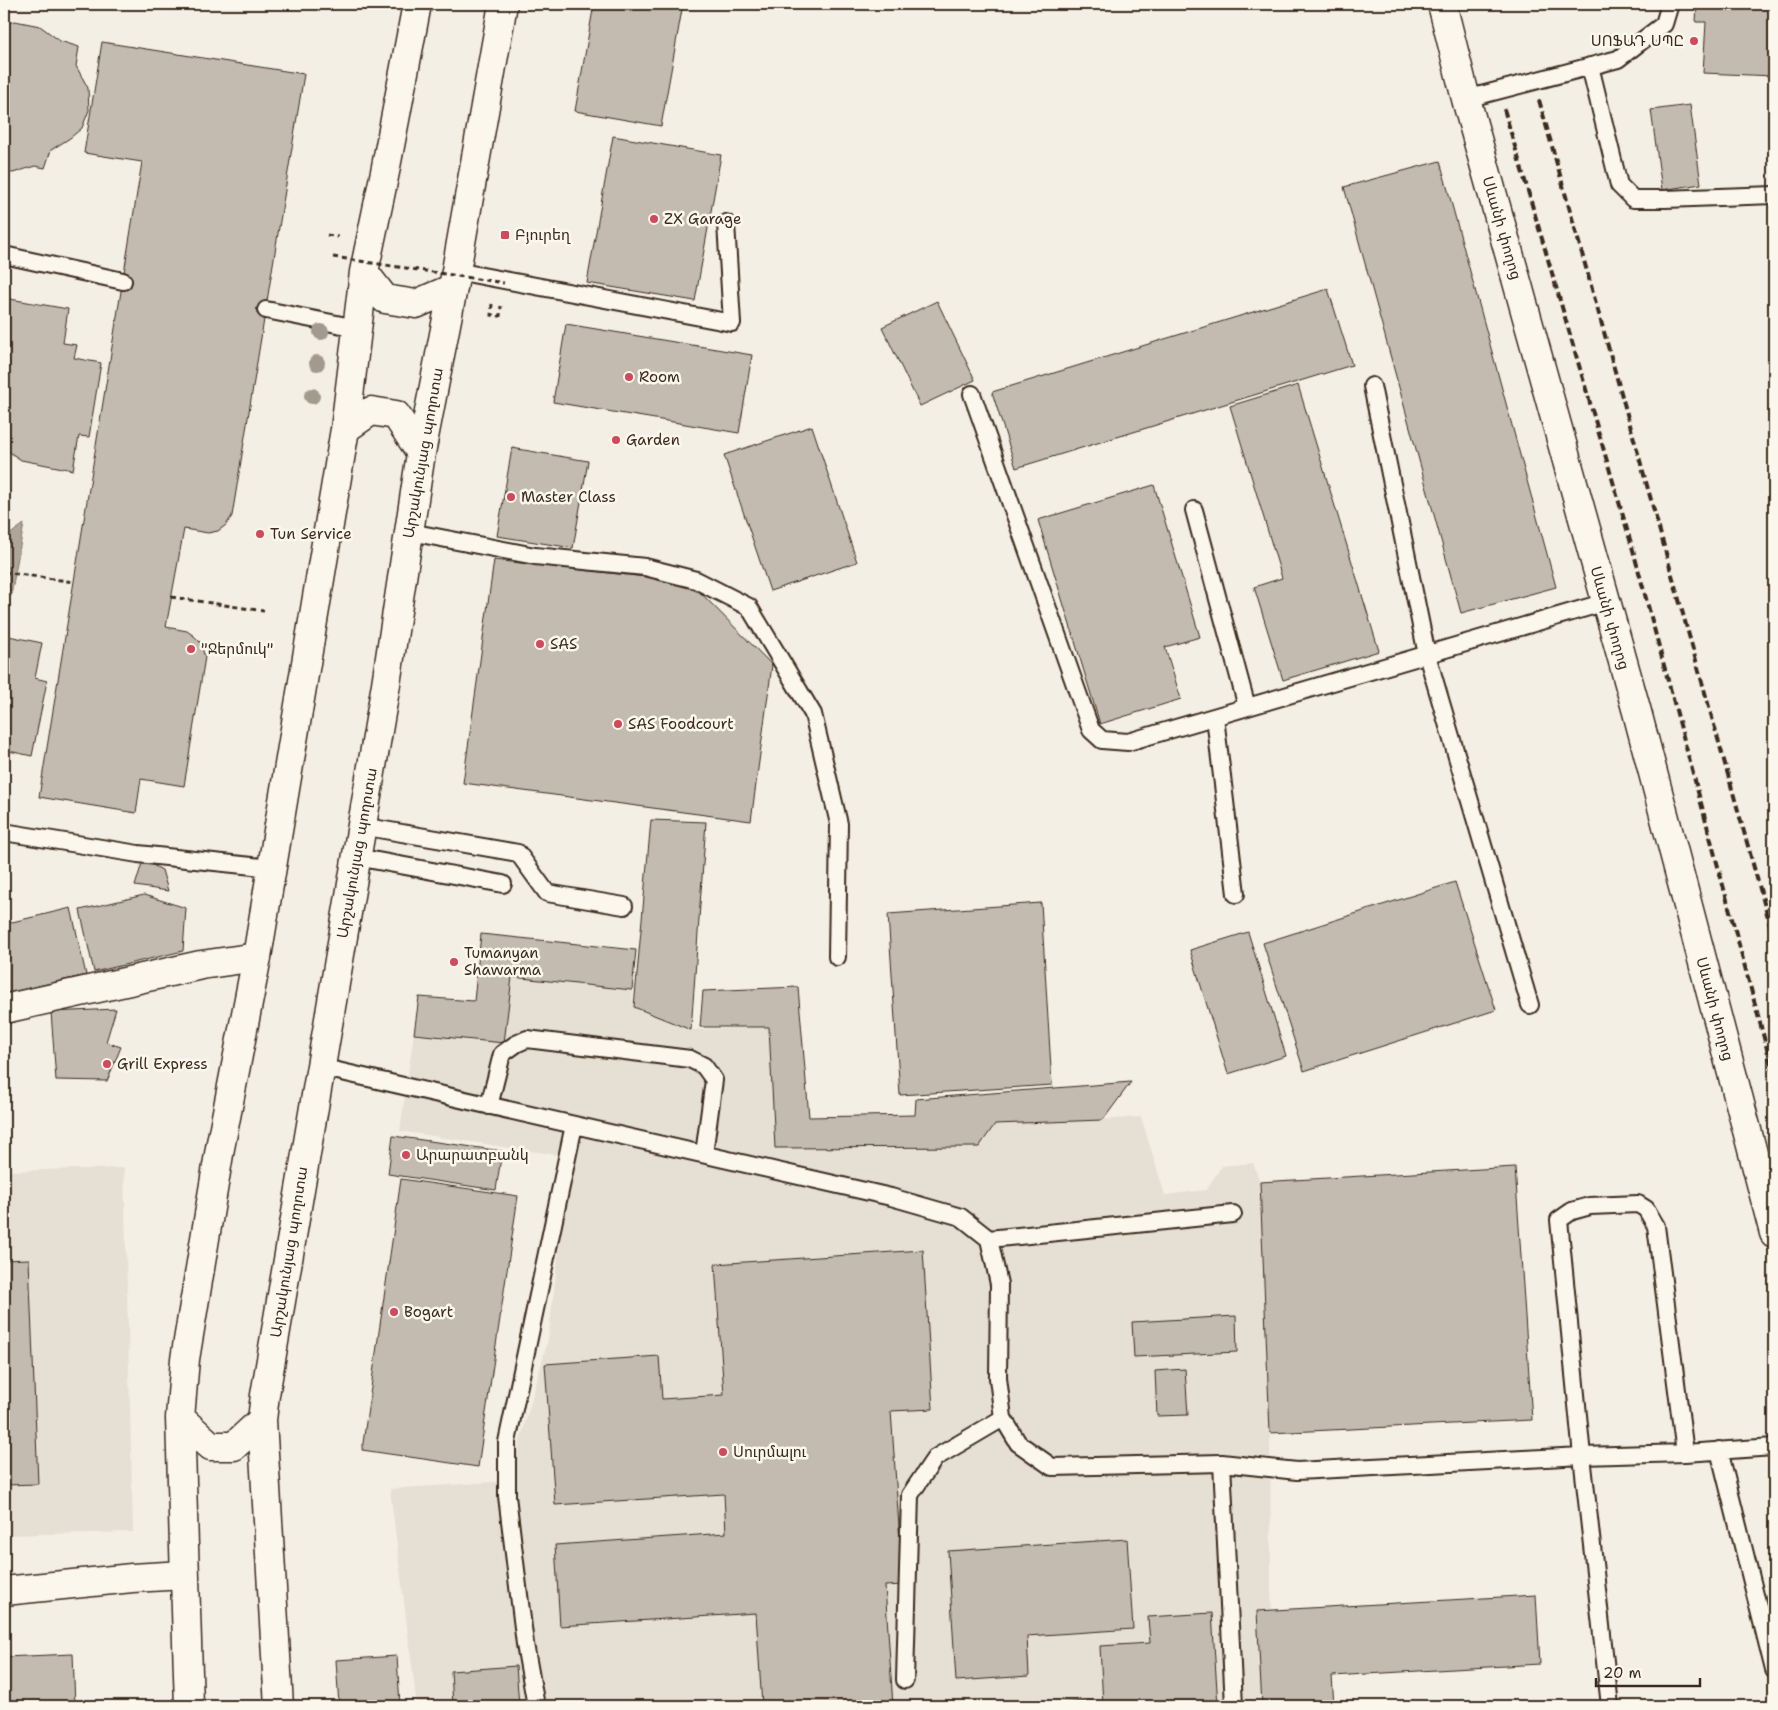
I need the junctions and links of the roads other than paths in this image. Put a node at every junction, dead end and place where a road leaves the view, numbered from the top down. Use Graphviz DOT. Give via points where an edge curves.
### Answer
graph roads {
  1 [pos="503,4"];
  2 [pos="1442,4"];
  3 [pos="1670,4"];
  4 [pos="412,7"];
  5 [pos="1590,66"];
  6 [pos="1466,98"];
  7 [pos="1774,195"];
  8 [pos="726,224"];
  9 [pos="4,255"];
  10 [pos="364,272"];
  11 [pos="454,279"];
  12 [pos="123,281"];
  13 [pos="266,310"];
  14 [pos="357,328"];
  15 [pos="1372,386"];
  16 [pos="972,394"];
  17 [pos="344,429"];
  18 [pos="421,453"];
  19 [pos="1194,510"];
  20 [pos="410,532"];
  21 [pos="1606,602"];
  22 [pos="1427,655"];
  23 [pos="1246,707"];
  24 [pos="1215,717"];
  25 [pos="361,826"];
  26 [pos="4,832"];
  27 [pos="356,857"];
  28 [pos="272,868"];
  29 [pos="503,884"];
  30 [pos="1236,894"];
  31 [pos="624,906"];
  32 [pos="257,957"];
  33 [pos="837,957"];
  34 [pos="1530,1005"];
  35 [pos="4,1009"];
  36 [pos="320,1067"];
  37 [pos="489,1106"];
  38 [pos="574,1125"];
  39 [pos="704,1154"];
  40 [pos="1233,1214"];
  41 [pos="1774,1233"];
  42 [pos="989,1239"];
  43 [pos="180,1418"];
  44 [pos="1002,1418"];
  45 [pos="262,1420"];
  46 [pos="1774,1447"];
  47 [pos="1719,1450"];
  48 [pos="1685,1453"];
  49 [pos="1582,1456"];
  50 [pos="1222,1463"];
  51 [pos="184,1575"];
  52 [pos="4,1591"];
  53 [pos="1774,1670"];
  54 [pos="905,1680"];
  55 [pos="189,1706"];
  56 [pos="279,1706"];
  57 [pos="536,1706"];
  58 [pos="1234,1706"];
  59 [pos="1610,1706"];
  1 -- 11 [label="main road, Արշակունյաց պողոտա"];
  2 -- 6 [label="main road, Սևանի փողոց"];
  3 -- 5 [label="lane" via="1664,24 1618,58"];
  4 -- 10 [label="main road" via="386,172"];
  5 -- 6 [label="lane"];
  5 -- 7 [label="lane" via="1619,186 1633,198"];
  6 -- 21 [label="main road, Սևանի փողոց"];
  8 -- 11 [label="lane" via="732,323"];
  9 -- 12 [label="lane"];
  10 -- 11 [label="main road" via="385,299 416,304"];
  10 -- 14 [label="main road"];
  11 -- 18 [label="main road, Արշակունյաց պողոտա"];
  13 -- 14 [label="lane"];
  14 -- 17 [label="main road"];
  15 -- 22 [label="lane"];
  16 -- 24 [label="lane" via="1091,730 1102,740 1128,742"];
  17 -- 18 [label="main road" via="371,410 396,416"];
  17 -- 28 [label="main road"];
  18 -- 20 [label="main road, Արշակունյաց պողոտա"];
  19 -- 23 [label="lane"];
  20 -- 25 [label="main road, Արշակունյաց պողոտա"];
  20 -- 33 [label="lane" via="535,556 645,568 696,580 750,607 813,714 839,824"];
  21 -- 22 [label="lane"];
  21 -- 41 [label="main road, Սևանի փողոց"];
  22 -- 23 [label="lane"];
  22 -- 34 [label="lane"];
  23 -- 24 [label="lane"];
  24 -- 30 [label="lane"];
  25 -- 27 [label="main road, Արշակունյաց պողոտա"];
  25 -- 31 [label="lane" via="518,853 547,893"];
  26 -- 28 [label="lane" via="138,854"];
  27 -- 29 [label="lane"];
  27 -- 36 [label="main road, Արշակունյաց պողոտա"];
  28 -- 32 [label="main road"];
  32 -- 35 [label="main road" via="201,965"];
  32 -- 43 [label="main road" via="217,1167 186,1358"];
  36 -- 37 [label="lane"];
  36 -- 45 [label="main road, Արշակունյաց պողոտա"];
  37 -- 38 [label="lane"];
  37 -- 39 [label="lane" via="502,1054 527,1039 690,1059 704,1066 714,1080"];
  38 -- 39 [label="lane"];
  38 -- 57 [label="lane" via="507,1442 507,1496"];
  39 -- 42 [label="lane" via="891,1197 961,1217"];
  40 -- 42 [label="lane"];
  42 -- 44 [label="lane" via="999,1284 998,1378"];
  43 -- 45 [label="main road" via="211,1446 234,1446"];
  43 -- 51 [label="main road"];
  44 -- 50 [label="lane" via="1018,1443 1052,1467"];
  44 -- 54 [label="lane" via="935,1458 910,1495"];
  45 -- 56 [label="main road, Արշակունյաց պողոտա"];
  46 -- 47 [label="lane"];
  47 -- 48 [label="lane"];
  47 -- 53 [label="lane"];
  48 -- 49 [label="lane"];
  48 -- 49 [label="lane" via="1656,1226 1638,1204 1590,1206 1572,1211 1559,1220"];
  49 -- 50 [label="lane" via="1297,1471"];
  49 -- 59 [label="lane"];
  50 -- 58 [label="lane"];
  51 -- 52 [label="main road"];
  51 -- 55 [label="main road"];
}
